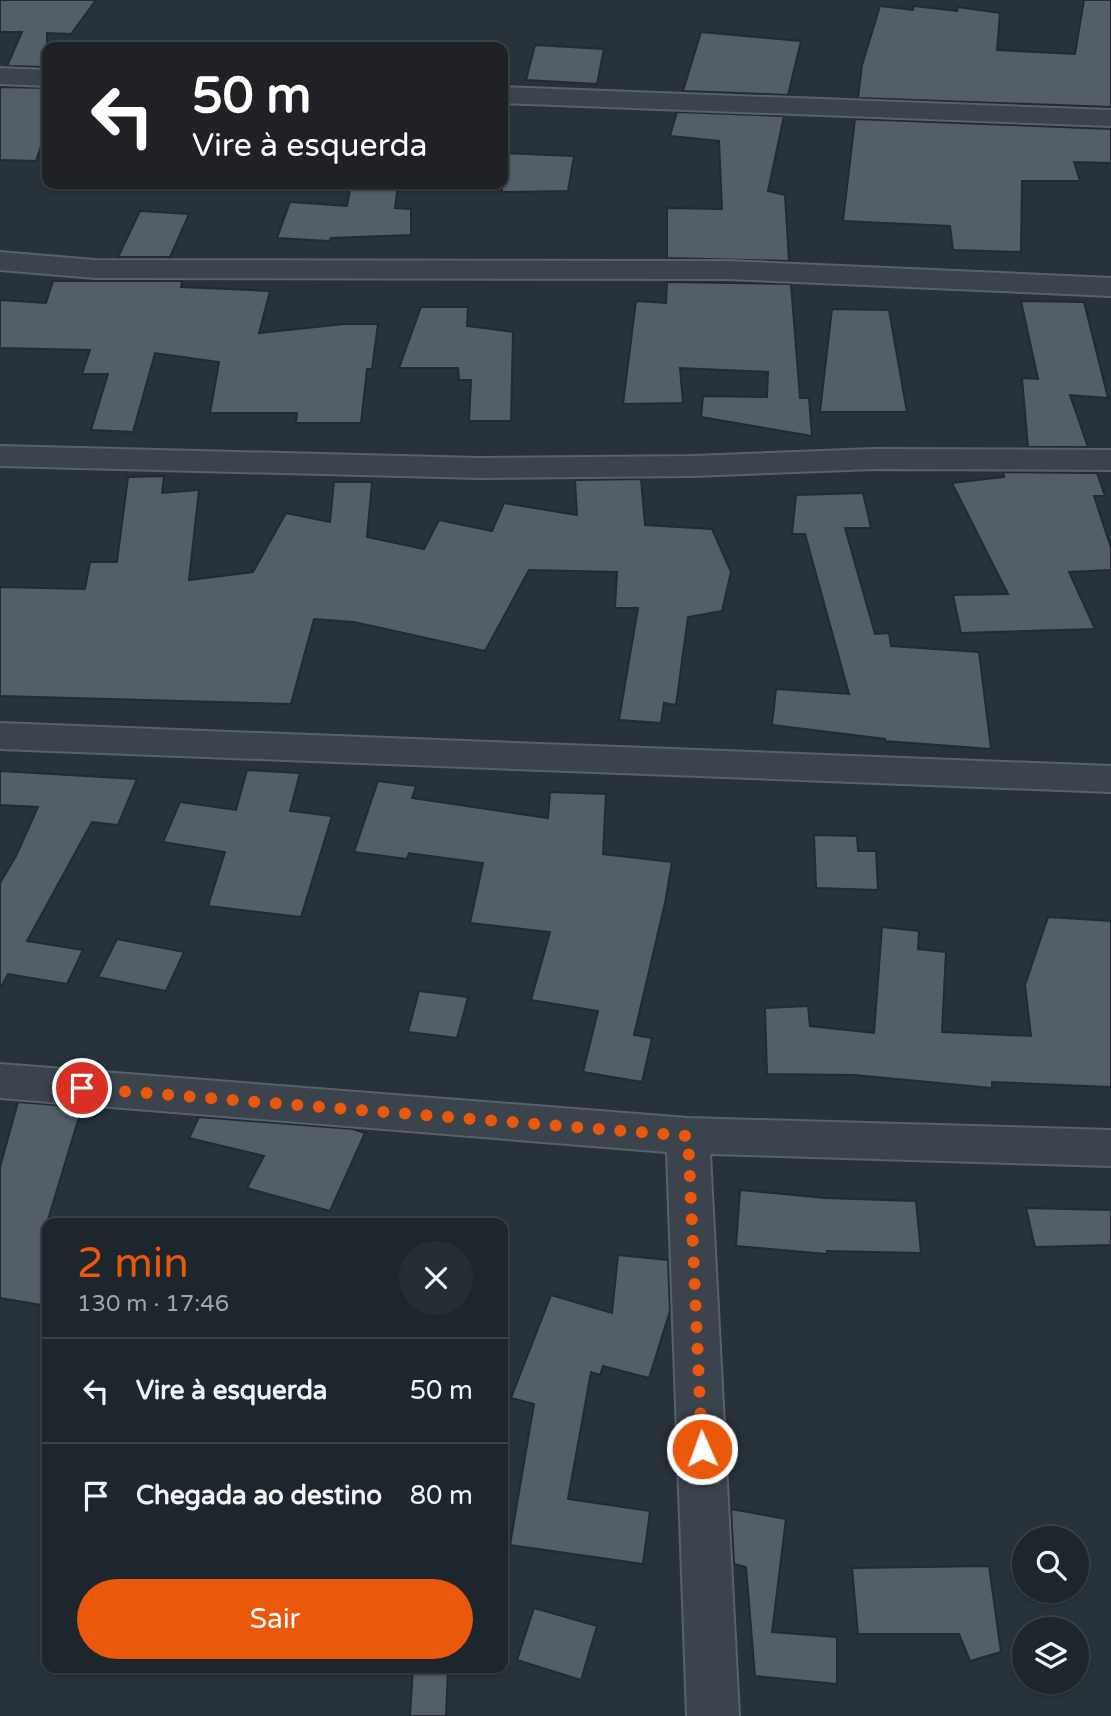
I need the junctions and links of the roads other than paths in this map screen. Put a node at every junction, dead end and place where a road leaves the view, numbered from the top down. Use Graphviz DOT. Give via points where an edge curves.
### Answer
graph roads {
  1 [pos="0,76"];
  2 [pos="42,78"];
  3 [pos="508,95"];
  4 [pos="1111,118"];
  5 [pos="0,261"];
  6 [pos="1111,287"];
  7 [pos="0,456"];
  8 [pos="1111,460"];
  9 [pos="0,736"];
  10 [pos="1111,779"];
  11 [pos="0,1082"];
  12 [pos="688,1136"];
  13 [pos="1111,1148"];
  14 [pos="713,1716"];
  1 -- 2 [label="street"];
  3 -- 4 [label="street"];
  5 -- 6 [label="street" via="95,269 728,270"];
  7 -- 8 [label="street" via="479,468 874,459"];
  9 -- 10 [label="street"];
  11 -- 12 [label="street"];
  12 -- 13 [label="street"];
  12 -- 14 [label="street"];
}
